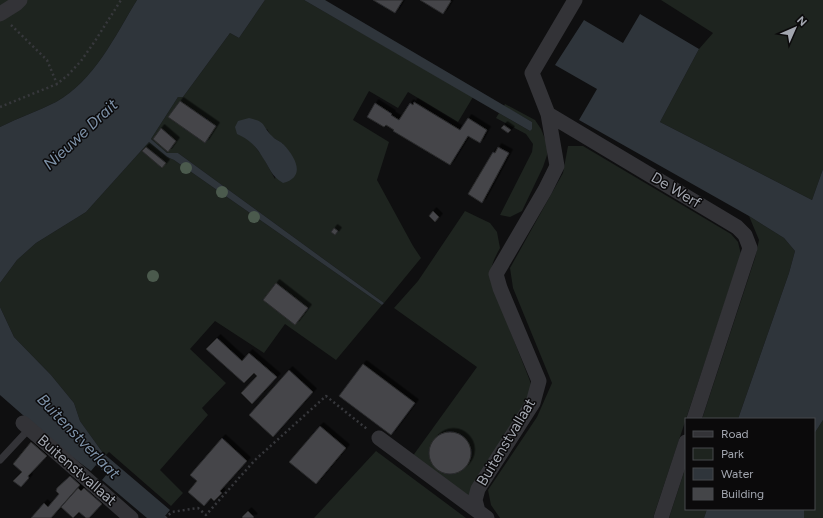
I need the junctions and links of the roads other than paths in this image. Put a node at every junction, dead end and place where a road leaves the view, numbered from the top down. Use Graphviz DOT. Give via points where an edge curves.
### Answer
graph roads {
  1 [pos="20,0"];
  2 [pos="575,0"];
  3 [pos="5,19"];
  4 [pos="548,114"];
  5 [pos="694,418"];
  6 [pos="26,426"];
  7 [pos="379,438"];
  8 [pos="685,445"];
  9 [pos="0,460"];
  10 [pos="483,514"];
  11 [pos="131,518"];
  12 [pos="661,518"];
  1 -- 3 [label="street"];
  2 -- 4 [label="street" via="532,73"];
  4 -- 5 [label="street, De Werf" via="737,227 745,235 750,248"];
  4 -- 10 [label="street, Buitenstvallaat" via="556,166 496,274 539,381 533,403 478,489 476,500"];
  6 -- 9 [label="lane"];
  6 -- 11 [label="street, Buitenstvallaat"];
  7 -- 10 [label="street, Buitenstvallaat"];
  8 -- 12 [label="street"];
}
